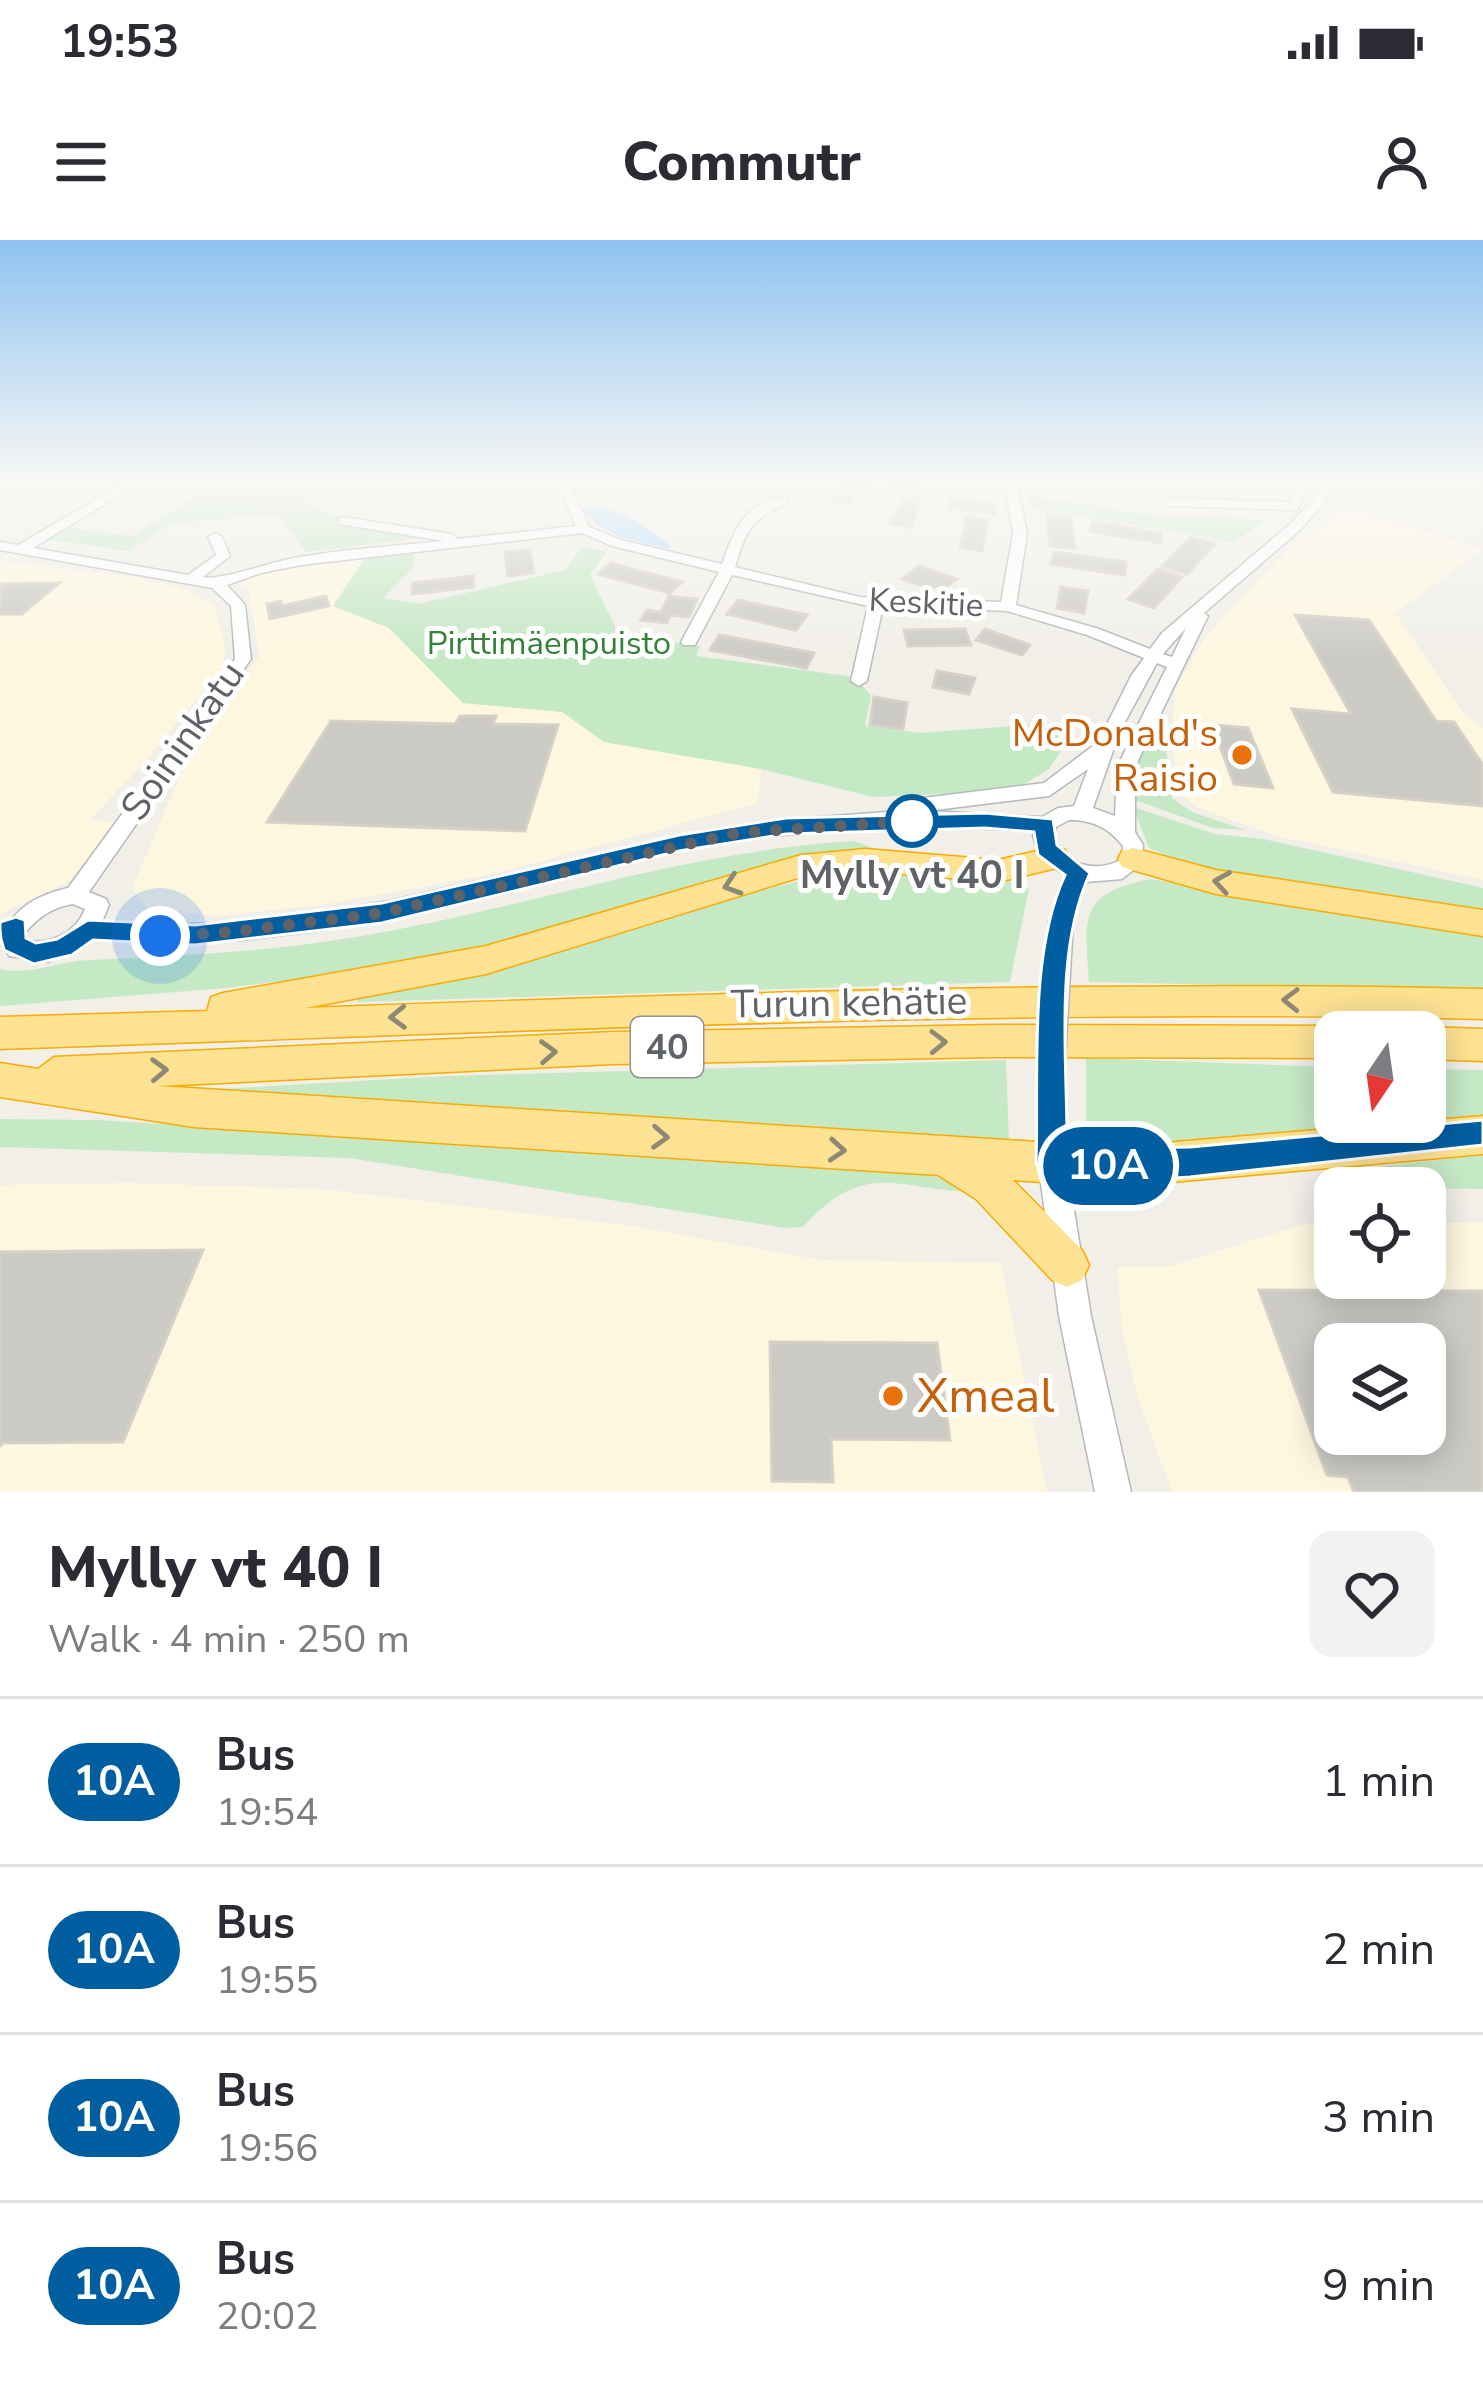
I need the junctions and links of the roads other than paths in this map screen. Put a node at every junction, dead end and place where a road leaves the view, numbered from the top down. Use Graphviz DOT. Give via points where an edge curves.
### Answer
graph roads {
  1 [pos="32,542"];
  2 [pos="217,542"];
  3 [pos="467,542"];
  4 [pos="475,542"];
  5 [pos="616,542"];
  6 [pos="736,542"];
  7 [pos="1019,542"];
  8 [pos="1278,542"];
  9 [pos="470,543"];
  10 [pos="0,546"];
  11 [pos="21,549"];
  12 [pos="727,570"];
  13 [pos="194,577"];
  14 [pos="217,584"];
  15 [pos="876,603"];
  16 [pos="1008,607"];
  17 [pos="1206,608"];
  18 [pos="689,642"];
  19 [pos="1154,656"];
  20 [pos="1174,664"];
  21 [pos="859,681"];
  22 [pos="1105,746"];
  23 [pos="1081,813"];
  24 [pos="875,822"];
  25 [pos="1046,825"];
  26 [pos="1129,845"];
  27 [pos="1066,866"];
  28 [pos="75,895"];
  29 [pos="1483,923"];
  30 [pos="8,928"];
  31 [pos="88,930"];
  32 [pos="1483,1004"];
  33 [pos="97,1031"];
  34 [pos="0,1034"];
  35 [pos="1314,1042"];
  36 [pos="1446,1044"];
  37 [pos="1483,1045"];
  38 [pos="0,1078"];
  39 [pos="1483,1135"];
  40 [pos="1050,1146"];
  41 [pos="947,1158"];
  42 [pos="1067,1265"];
  43 [pos="1113,1492"];
  1 -- 11 [label="street"];
  2 -- 13 [label="street" via="223,556"];
  3 -- 9 [label="street"];
  4 -- 9 [label="street"];
  5 -- 12 [label="street, Keskitie"];
  6 -- 12 [label="street"];
  7 -- 16 [label="street"];
  8 -- 17 [label="street"];
  9 -- 14 [label="street" via="290,562"];
  10 -- 11 [label="street"];
  11 -- 13 [label="street"];
  12 -- 15 [label="street, Keskitie"];
  12 -- 18 [label="street"];
  13 -- 14 [label="street"];
  14 -- 28 [label="street, Soininkatu" via="238,604 243,659"];
  15 -- 16 [label="street, Keskitie"];
  15 -- 21 [label="street"];
  16 -- 19 [label="street, Keskitie"];
  17 -- 19 [label="street"];
  17 -- 20 [label="street"];
  19 -- 20 [label="street, Keskitie"];
  19 -- 22 [label="street"];
  20 -- 26 [label="street" via="1126,767"];
  22 -- 23 [label="street"];
  22 -- 24 [label="street" via="1049,789 923,805"];
  23 -- 25 [label="street"];
  23 -- 26 [label="street" via="1106,819"];
  24 -- 25 [label="street"];
  24 -- 31 [label="street" via="699,839 334,920 195,935"];
  25 -- 27 [label="street" via="1042,838"];
  26 -- 27 [label="street" via="1124,871 1111,876"];
  29 -- 26 [label="highway, one-way" via="1216,882"];
  27 -- 33 [label="highway, one-way" via="801,866 486,960"];
  27 -- 40 [label="street, bridge"];
  28 -- 30 [label="street" via="48,901"];
  28 -- 31 [label="street" via="98,905"];
  30 -- 31 [label="street" via="13,943 34,954"];
  32 -- 33 [label="highway, Turun kehätie / 40, one-way" via="938,1001"];
  33 -- 34 [label="highway, Turun kehätie / 40"];
  38 -- 35 [label="highway, Turun kehätie / 40, one-way" via="613,1048"];
  36 -- 37 [label="highway"];
  38 -- 41 [label="highway, one-way" via="194,1109"];
  39 -- 40 [label="highway" via="1154,1165"];
  40 -- 41 [label="highway"];
  40 -- 42 [label="street"];
  41 -- 42 [label="highway" via="990,1185"];
  42 -- 43 [label="street"];
}
